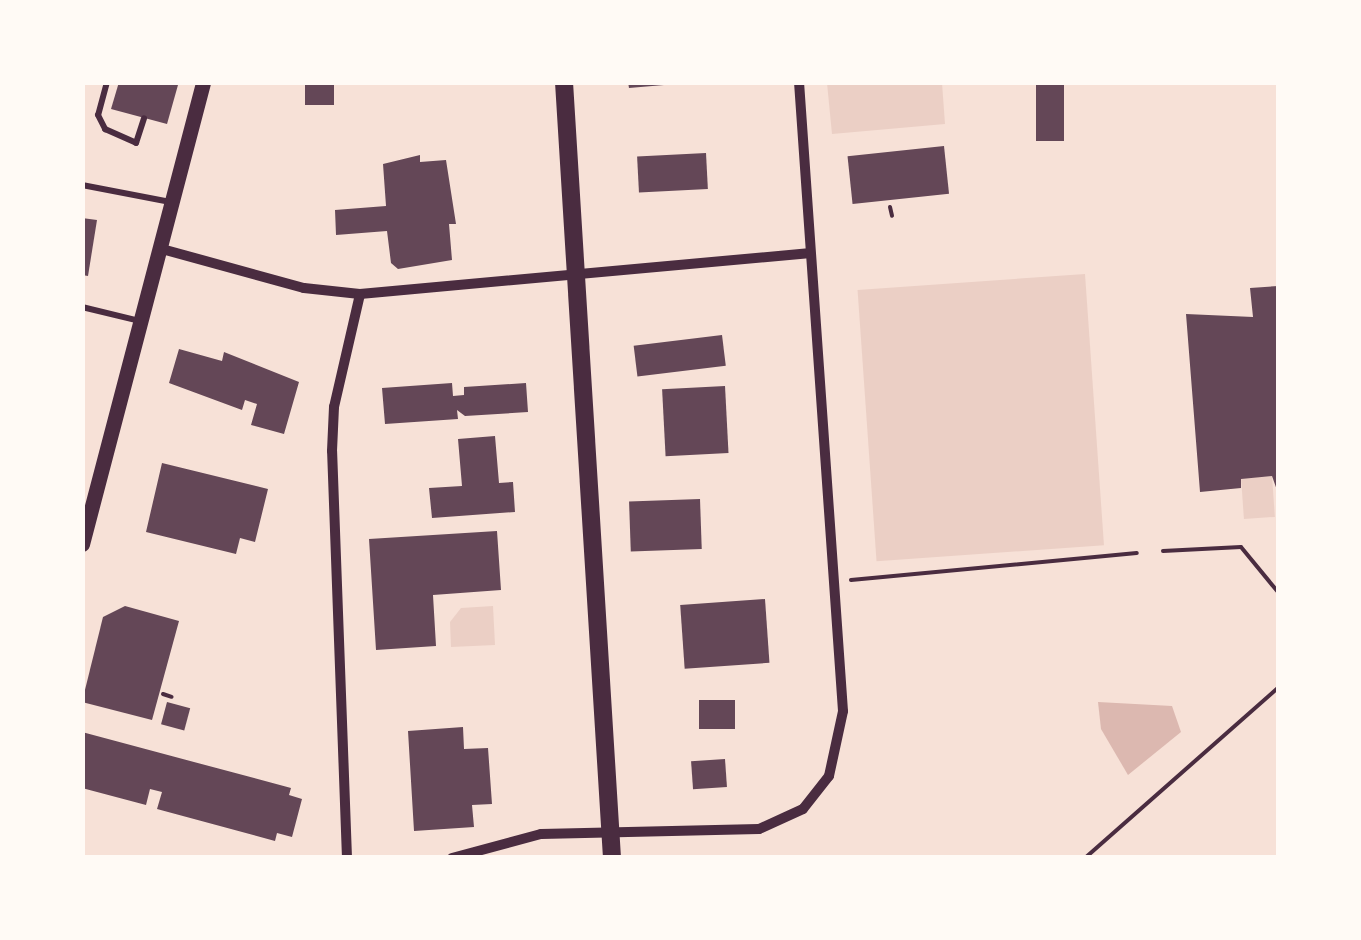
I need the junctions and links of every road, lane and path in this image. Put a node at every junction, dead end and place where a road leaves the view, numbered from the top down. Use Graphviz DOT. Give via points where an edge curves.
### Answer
graph roads {
  1 [pos="107,82"];
  2 [pos="203,82"];
  3 [pos="564,82"];
  4 [pos="799,82"];
  5 [pos="144,118"];
  6 [pos="82,185"];
  7 [pos="174,202"];
  8 [pos="890,207"];
  9 [pos="892,216"];
  10 [pos="162,250"];
  11 [pos="808,253"];
  12 [pos="576,274"];
  13 [pos="360,294"];
  14 [pos="82,307"];
  15 [pos="142,322"];
  16 [pos="82,544"];
  17 [pos="1163,552"];
  18 [pos="1137,554"];
  19 [pos="851,580"];
  20 [pos="1278,592"];
  21 [pos="1278,688"];
  22 [pos="163,694"];
  23 [pos="172,696"];
  24 [pos="611,831"];
  25 [pos="347,858"];
  26 [pos="452,858"];
  27 [pos="612,858"];
  28 [pos="1084,858"];
  1 -- 5 [label="lane" via="98,115 105,129 136,143"];
  2 -- 7 [label="street"];
  3 -- 12 [label="main road"];
  4 -- 11 [label="street"];
  6 -- 7 [label="lane"];
  7 -- 10 [label="street"];
  8 -- 9 [label="path"];
  10 -- 13 [label="street" via="304,288"];
  10 -- 15 [label="street"];
  11 -- 12 [label="street"];
  11 -- 24 [label="street" via="840,740 818,794 785,820 759,830"];
  12 -- 13 [label="street"];
  12 -- 24 [label="main road"];
  13 -- 25 [label="street" via="334,407 332,450"];
  14 -- 15 [label="lane"];
  15 -- 16 [label="street"];
  17 -- 20 [label="path" via="1240,547"];
  18 -- 19 [label="path"];
  21 -- 28 [label="path"];
  22 -- 23 [label="path"];
  24 -- 26 [label="street" via="542,834"];
  24 -- 27 [label="main road"];
}
